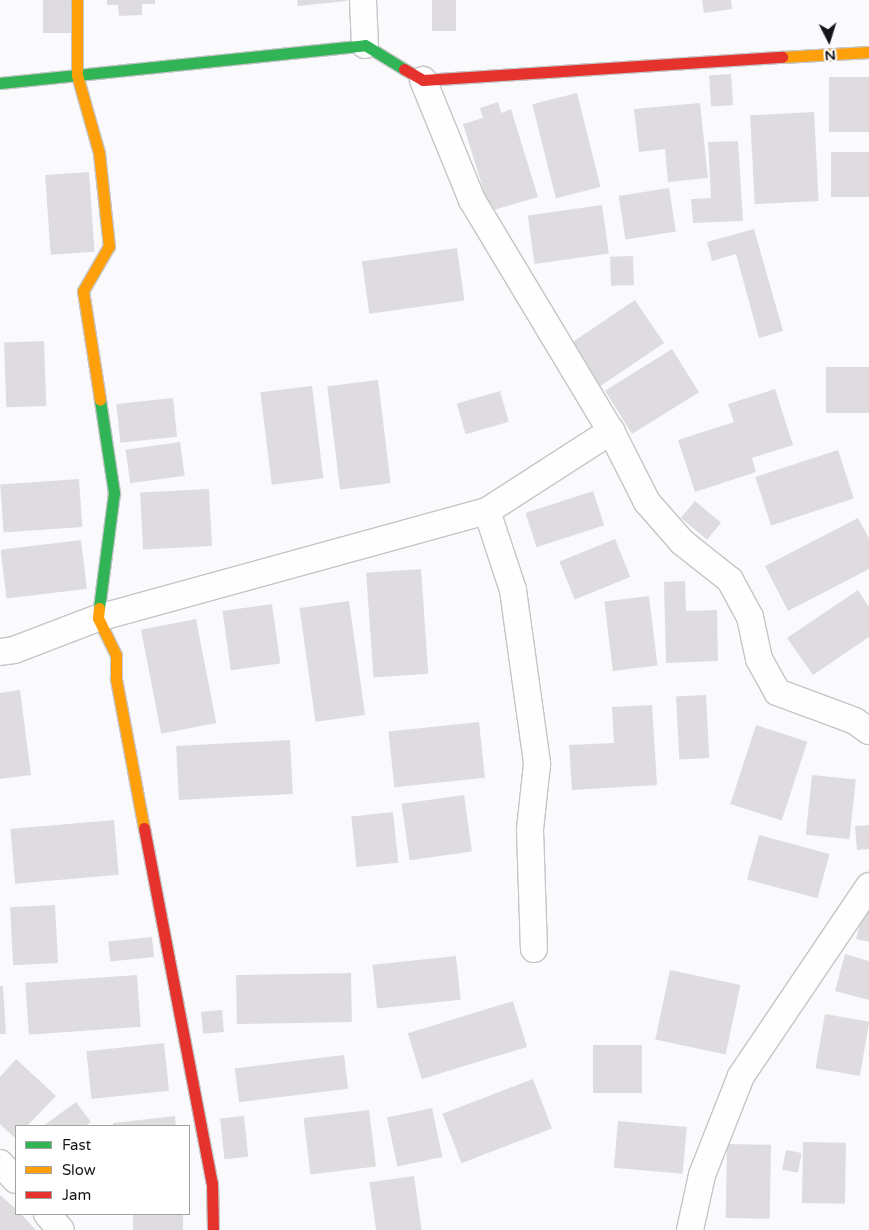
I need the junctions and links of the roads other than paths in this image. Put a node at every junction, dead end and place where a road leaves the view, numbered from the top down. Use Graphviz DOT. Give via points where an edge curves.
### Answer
graph roads {
  1 [pos="78,0"];
  2 [pos="363,0"];
  3 [pos="365,45"];
  4 [pos="869,52"];
  5 [pos="76,75"];
  6 [pos="423,80"];
  7 [pos="0,83"];
  8 [pos="612,431"];
  9 [pos="487,510"];
  10 [pos="98,618"];
  11 [pos="0,652"];
  12 [pos="869,731"];
  13 [pos="869,886"];
  14 [pos="534,949"];
  15 [pos="0,1162"];
  16 [pos="15,1179"];
  17 [pos="48,1215"];
  18 [pos="61,1230"];
  19 [pos="213,1230"];
  20 [pos="690,1230"];
  1 -- 5 [label="street"];
  2 -- 3 [label="street"];
  3 -- 5 [label="street"];
  3 -- 6 [label="street"];
  4 -- 6 [label="street"];
  5 -- 7 [label="street"];
  5 -- 10 [label="street" via="100,153 108,246 83,291 114,493"];
  6 -- 8 [label="street" via="472,200"];
  8 -- 9 [label="street"];
  8 -- 12 [label="street" via="647,502 682,542 730,580 750,617 759,660 777,692 855,721"];
  9 -- 10 [label="street"];
  9 -- 14 [label="street" via="513,590 536,764 530,830"];
  10 -- 11 [label="street" via="14,650"];
  10 -- 19 [label="street" via="116,655 116,679 212,1183"];
  13 -- 20 [label="street" via="742,1076 702,1175"];
  15 -- 16 [label="street"];
  17 -- 18 [label="street"];
}
